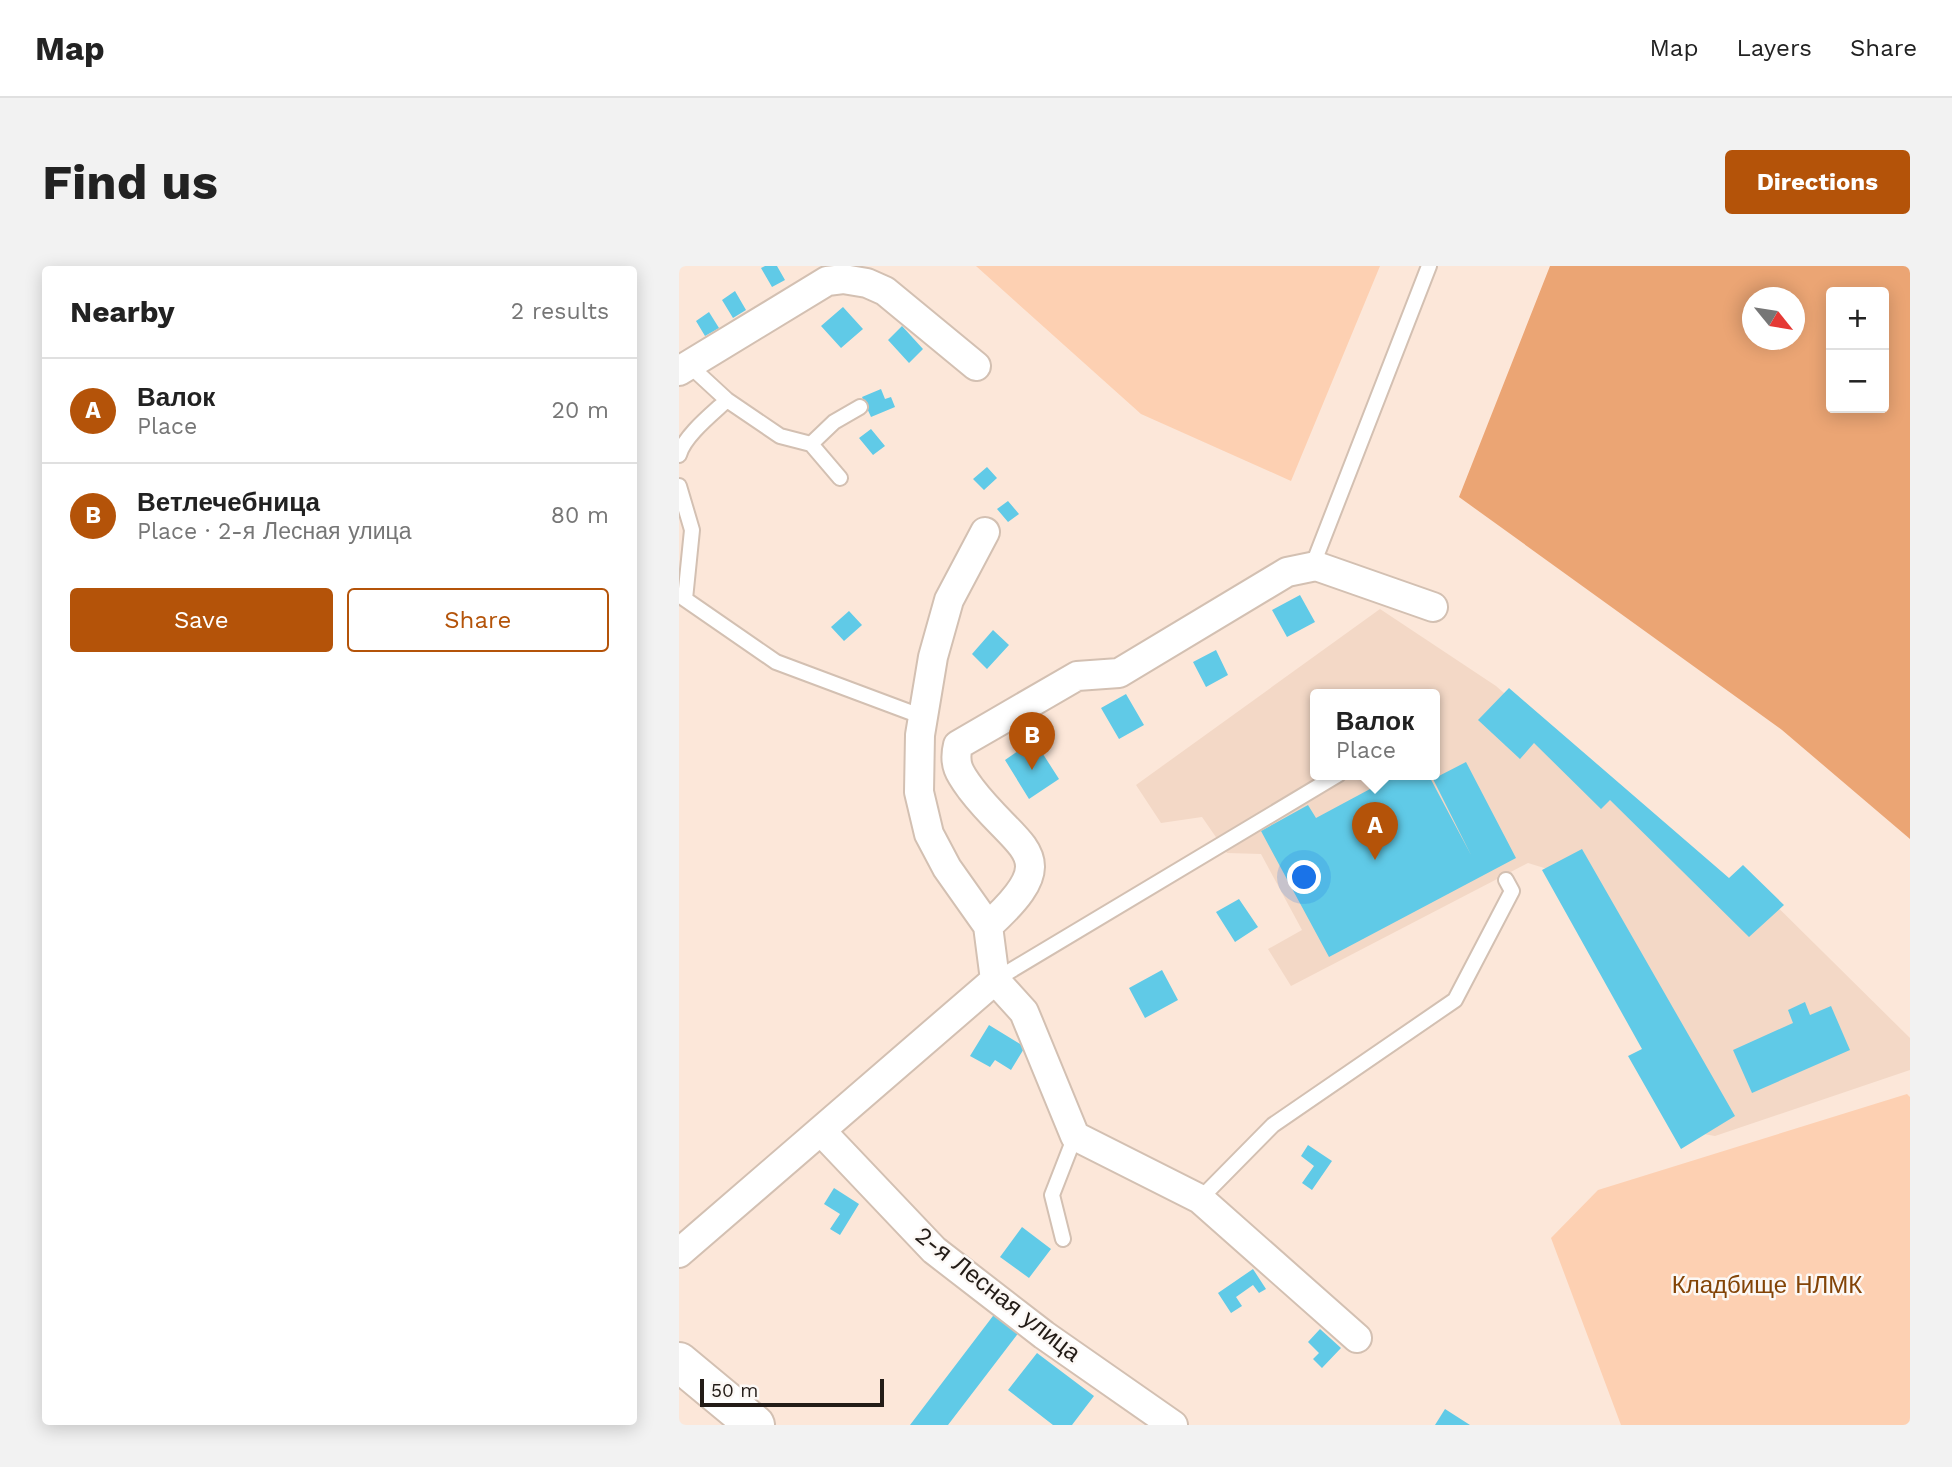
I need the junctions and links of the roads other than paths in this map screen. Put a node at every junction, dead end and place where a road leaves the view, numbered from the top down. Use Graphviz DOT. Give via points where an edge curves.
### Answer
graph roads {
  1 [pos="1429,266"];
  2 [pos="976,366"];
  3 [pos="684,368"];
  4 [pos="727,400"];
  5 [pos="860,407"];
  6 [pos="810,444"];
  7 [pos="679,456"];
  8 [pos="840,478"];
  9 [pos="679,486"];
  10 [pos="985,532"];
  11 [pos="1312,567"];
  12 [pos="682,597"];
  13 [pos="1433,607"];
  14 [pos="923,718"];
  15 [pos="1329,780"];
  16 [pos="1506,880"];
  17 [pos="988,926"];
  18 [pos="995,981"];
  19 [pos="821,1131"];
  20 [pos="1075,1136"];
  21 [pos="1200,1199"];
  22 [pos="1063,1239"];
  23 [pos="679,1253"];
  24 [pos="1357,1338"];
  25 [pos="679,1362"];
  26 [pos="679,1392"];
  27 [pos="738,1425"];
  28 [pos="755,1425"];
  29 [pos="1173,1425"];
  1 -- 11 [label="lane"];
  2 -- 3 [label="street" via="885,291 843,279 827,281"];
  3 -- 4 [label="lane"];
  4 -- 6 [label="lane" via="780,436"];
  4 -- 7 [label="lane" via="681,448"];
  5 -- 6 [label="lane"];
  6 -- 8 [label="lane"];
  9 -- 12 [label="lane" via="692,530"];
  10 -- 14 [label="street" via="949,600"];
  11 -- 13 [label="street"];
  11 -- 17 [label="street" via="1287,572 1119,673 1077,676 958,745 959,773 1032,862 1023,889"];
  12 -- 14 [label="lane" via="776,662"];
  14 -- 17 [label="street" via="919,792 929,834"];
  15 -- 18 [label="lane"];
  16 -- 21 [label="lane" via="1512,891 1455,1000 1273,1125"];
  17 -- 18 [label="street"];
  18 -- 19 [label="street"];
  18 -- 20 [label="street" via="1024,1012"];
  19 -- 23 [label="street"];
  19 -- 29 [label="street, 2-я Лесная улица" via="934,1250 1044,1335"];
  20 -- 21 [label="street"];
  20 -- 22 [label="lane" via="1052,1195"];
  21 -- 24 [label="street"];
  25 -- 28 [label="main road"];
  26 -- 27 [label="main road"];
}
